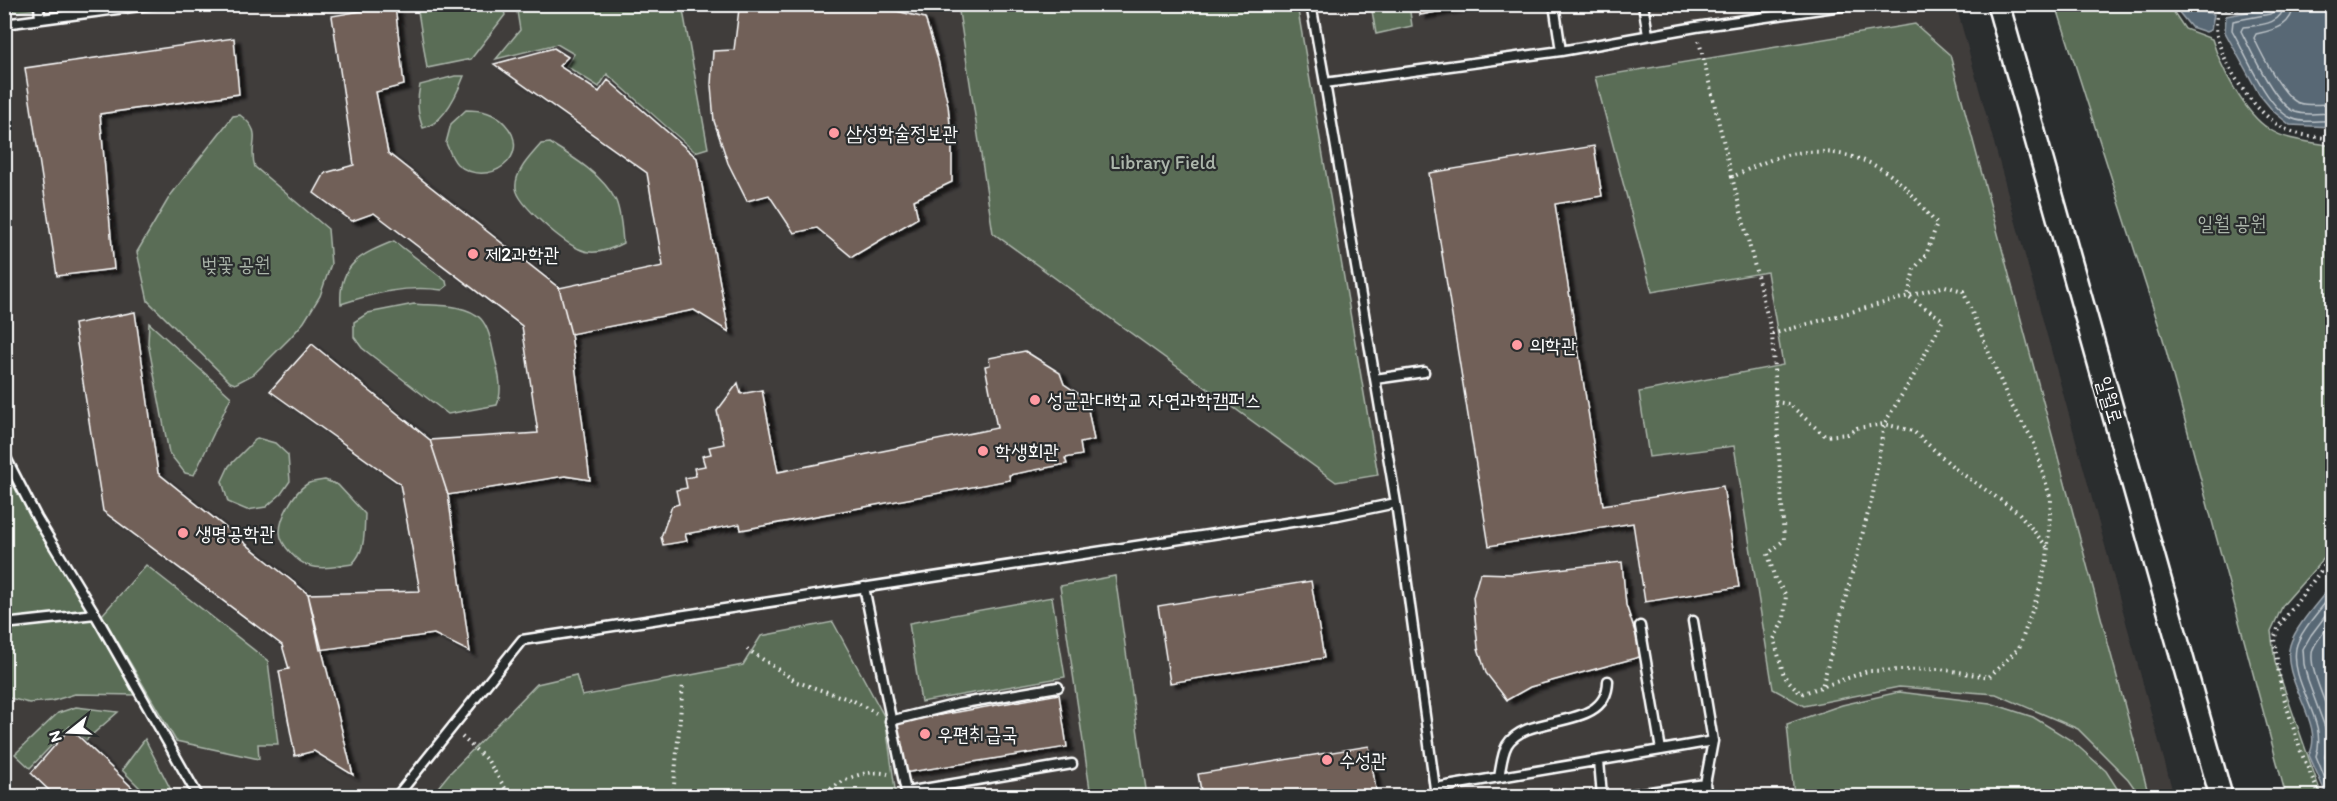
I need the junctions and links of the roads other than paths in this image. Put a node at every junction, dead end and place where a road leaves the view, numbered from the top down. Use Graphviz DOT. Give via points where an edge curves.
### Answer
graph roads {
  1 [pos="39,4"];
  2 [pos="155,4"];
  3 [pos="1311,4"];
  4 [pos="1554,4"];
  5 [pos="1643,4"];
  6 [pos="1856,4"];
  7 [pos="1998,4"];
  8 [pos="149,5"];
  9 [pos="99,8"];
  10 [pos="40,19"];
  11 [pos="4,24"];
  12 [pos="1648,35"];
  13 [pos="1561,51"];
  14 [pos="1325,83"];
  15 [pos="1424,372"];
  16 [pos="1375,379"];
  17 [pos="4,454"];
  18 [pos="1396,503"];
  19 [pos="864,587"];
  20 [pos="95,614"];
  21 [pos="1693,621"];
  22 [pos="4,624"];
  23 [pos="1640,626"];
  24 [pos="1608,681"];
  25 [pos="1058,687"];
  26 [pos="890,721"];
  27 [pos="1713,741"];
  28 [pos="1661,750"];
  29 [pos="1599,761"];
  30 [pos="1072,764"];
  31 [pos="1499,777"];
  32 [pos="1705,784"];
  33 [pos="1436,792"];
  34 [pos="198,796"];
  35 [pos="397,796"];
  36 [pos="1602,796"];
  37 [pos="1622,796"];
  38 [pos="1707,796"];
  39 [pos="2221,796"];
  1 -- 10 [label="lane"];
  2 -- 8 [label="lane"];
  3 -- 14 [label="lane"];
  4 -- 13 [label="lane"];
  5 -- 12 [label="lane"];
  6 -- 12 [label="lane"];
  7 -- 39 [label="street, 일월로"];
  8 -- 9 [label="lane"];
  9 -- 10 [label="lane"];
  10 -- 11 [label="lane"];
  12 -- 13 [label="lane"];
  13 -- 14 [label="lane"];
  14 -- 16 [label="lane"];
  15 -- 16 [label="lane"];
  16 -- 18 [label="lane"];
  17 -- 20 [label="lane"];
  18 -- 19 [label="lane"];
  18 -- 33 [label="lane"];
  19 -- 26 [label="lane"];
  19 -- 35 [label="lane" via="522,640"];
  20 -- 22 [label="lane"];
  20 -- 34 [label="lane"];
  21 -- 27 [label="lane"];
  23 -- 28 [label="lane"];
  24 -- 31 [label="lane" via="1604,696 1586,714 1540,725 1508,744"];
  25 -- 26 [label="lane" via="958,704"];
  26 -- 30 [label="lane" via="906,792"];
  27 -- 28 [label="lane"];
  27 -- 32 [label="lane"];
  28 -- 29 [label="lane"];
  29 -- 31 [label="lane"];
  29 -- 36 [label="lane"];
  31 -- 33 [label="lane"];
  32 -- 37 [label="lane"];
  32 -- 38 [label="lane"];
}
